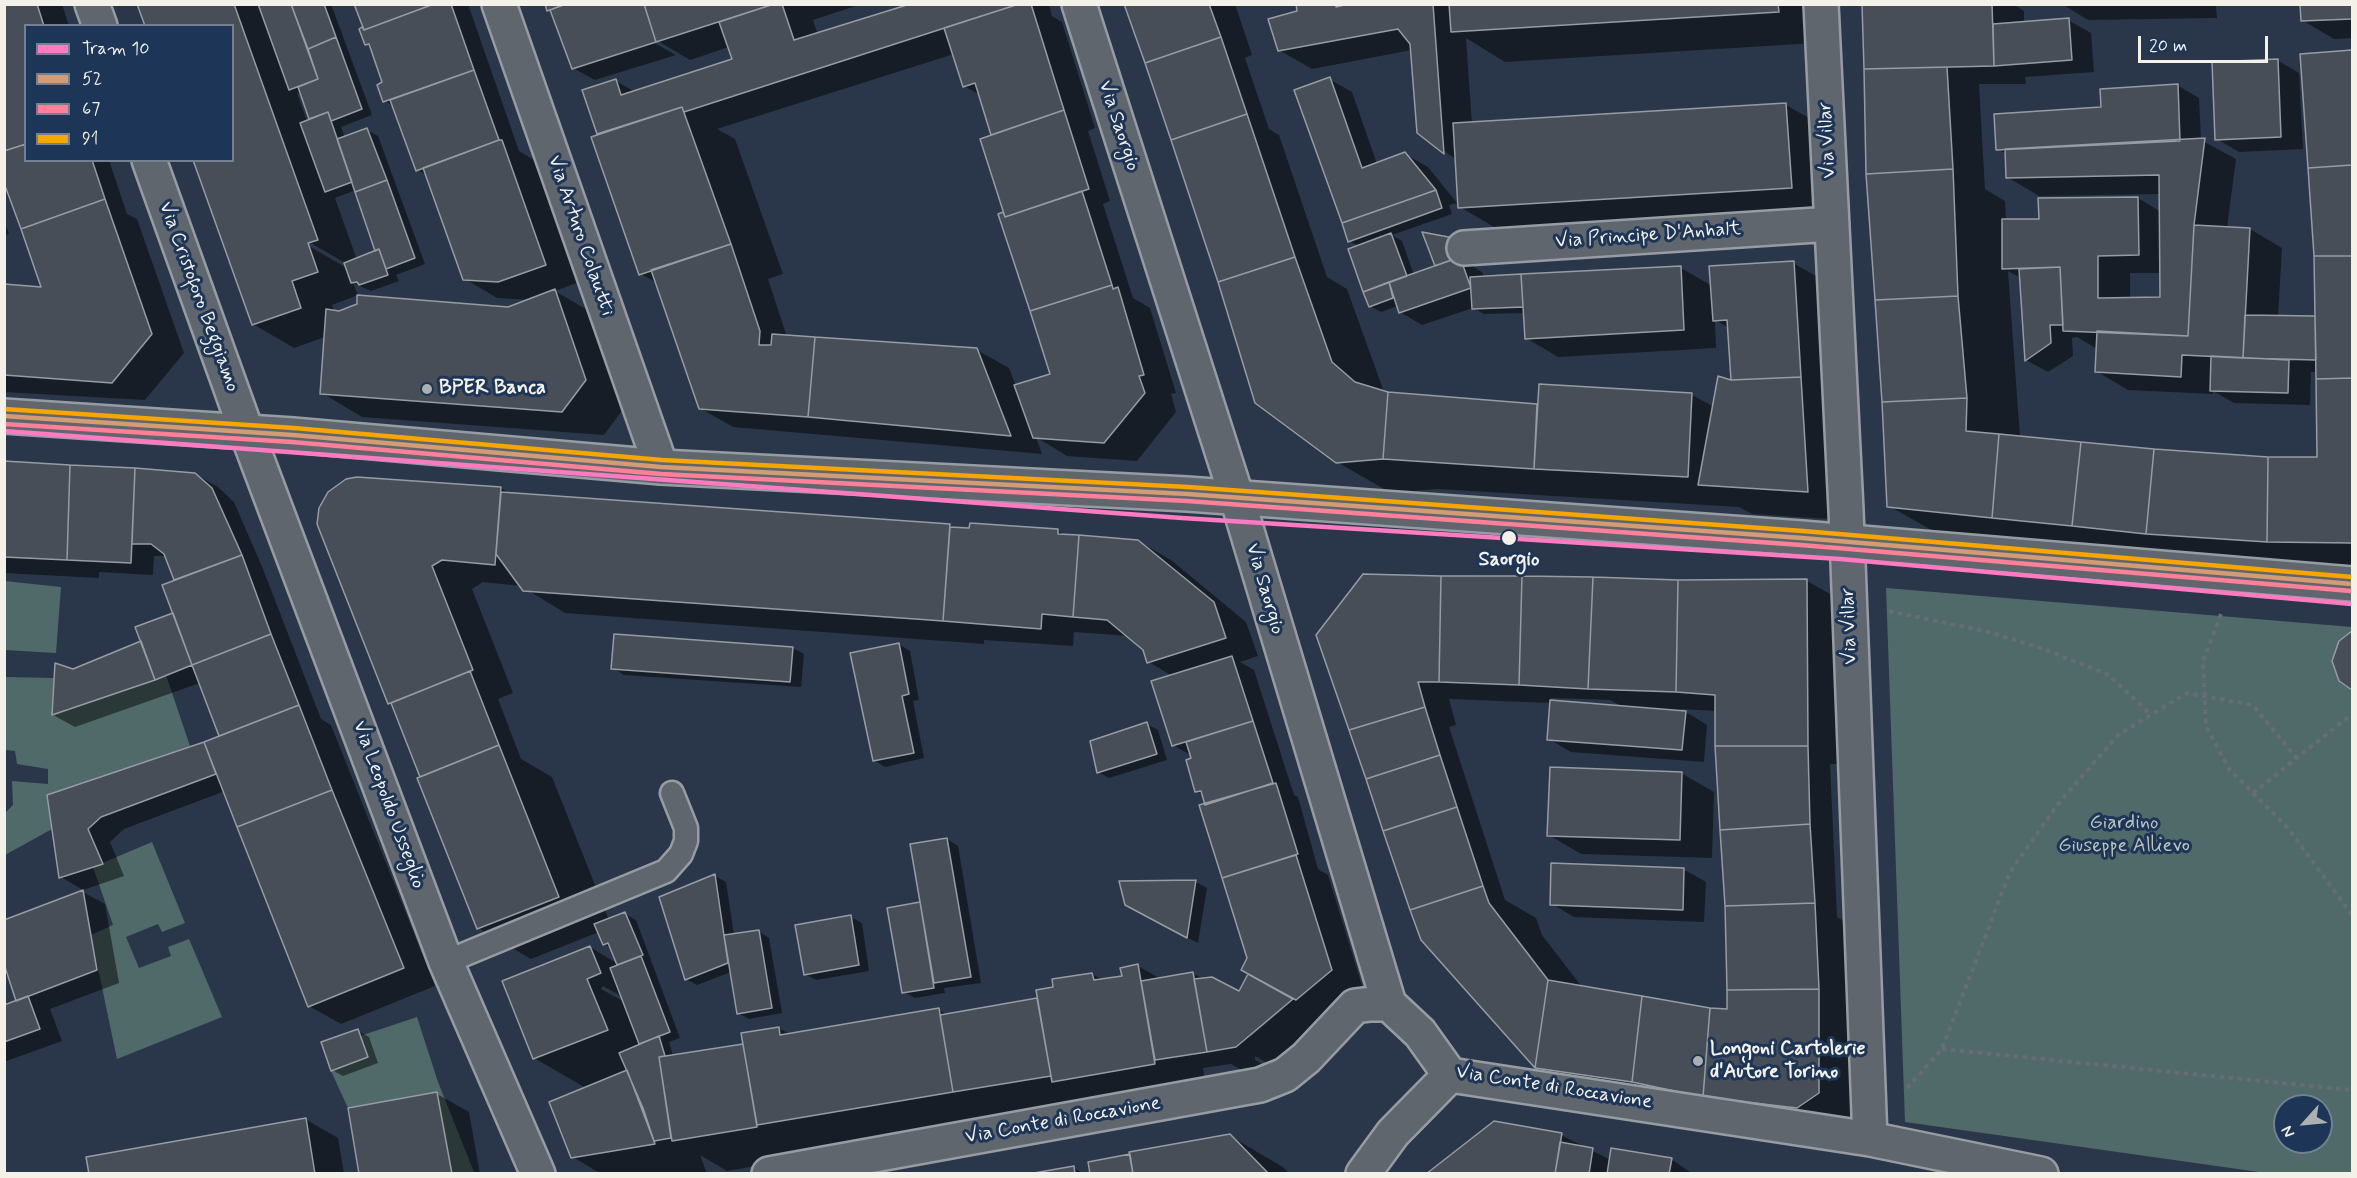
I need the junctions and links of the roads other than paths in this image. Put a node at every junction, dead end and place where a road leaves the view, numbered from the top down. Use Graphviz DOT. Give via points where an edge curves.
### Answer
graph roads {
  1 [pos="92,4"];
  2 [pos="499,4"];
  3 [pos="1079,4"];
  4 [pos="1821,4"];
  5 [pos="99,24"];
  6 [pos="150,162"];
  7 [pos="1832,224"];
  8 [pos="1464,248"];
  9 [pos="4,416"];
  10 [pos="247,433"];
  11 [pos="661,467"];
  12 [pos="1237,498"];
  13 [pos="1847,542"];
  14 [pos="2352,584"];
  15 [pos="672,793"];
  16 [pos="446,962"];
  17 [pos="1389,1004"];
  18 [pos="1450,1075"];
  19 [pos="1870,1139"];
  20 [pos="538,1173"];
  21 [pos="769,1173"];
  22 [pos="1363,1173"];
  23 [pos="2042,1173"];
  1 -- 5 [label="street"];
  2 -- 11 [label="street, Via Arturo Colautti"];
  3 -- 12 [label="street, Via Saorgio"];
  4 -- 7 [label="street, Via Villar"];
  6 -- 10 [label="street, Via Cristoforo Beggiamo"];
  7 -- 8 [label="street, Via Principe D'Anhalt"];
  7 -- 13 [label="street, Via Villar"];
  9 -- 10 [label="street"];
  10 -- 11 [label="street"];
  10 -- 16 [label="street, Via Leopoldo Usseglio"];
  11 -- 12 [label="street"];
  12 -- 13 [label="street"];
  12 -- 17 [label="street, Via Saorgio"];
  13 -- 14 [label="street"];
  13 -- 19 [label="street, Via Villar"];
  15 -- 16 [label="lane" via="686,828 686,841 681,854 666,871"];
  16 -- 20 [label="street, Via Leopoldo Usseglio"];
  17 -- 18 [label="street, Via Conte di Roccavione" via="1420,1033"];
  17 -- 21 [label="street, Via Conte di Roccavione" via="1355,1006 1306,1058 1285,1075 1260,1085"];
  18 -- 19 [label="street, Via Conte di Roccavione"];
  18 -- 22 [label="street" via="1393,1133"];
  19 -- 23 [label="street, Via Conte di Roccavione"];
}
